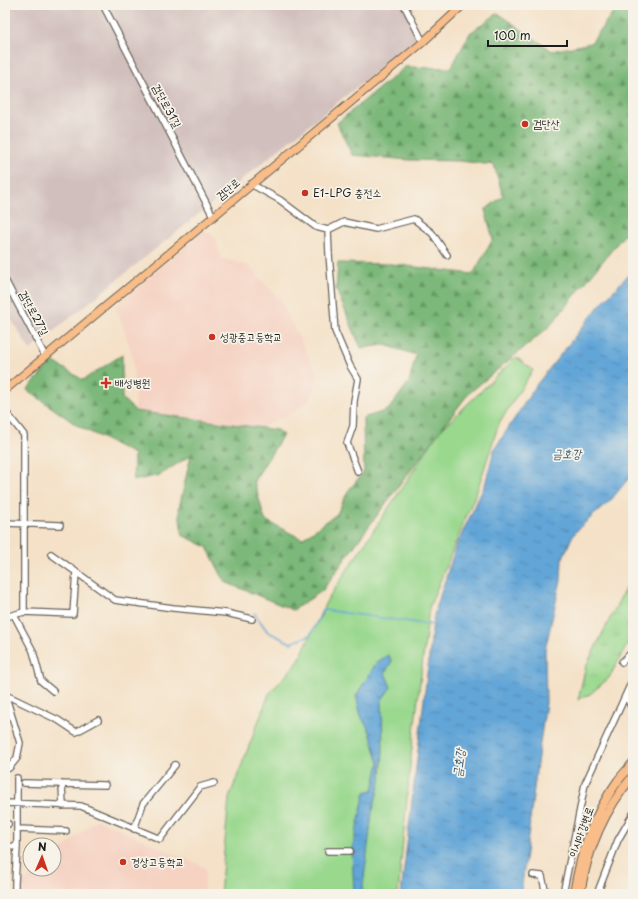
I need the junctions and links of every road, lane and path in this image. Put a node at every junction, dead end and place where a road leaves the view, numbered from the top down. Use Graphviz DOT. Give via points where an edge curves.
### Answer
graph roads {
  1 [pos="103,5"];
  2 [pos="404,5"];
  3 [pos="463,5"];
  4 [pos="423,42"];
  5 [pos="251,184"];
  6 [pos="213,216"];
  7 [pos="328,230"];
  8 [pos="447,255"];
  9 [pos="5,280"];
  10 [pos="45,356"];
  11 [pos="5,390"];
  12 [pos="5,411"];
  13 [pos="358,472"];
  14 [pos="5,523"];
  15 [pos="24,524"];
  16 [pos="60,525"];
  17 [pos="51,554"];
  18 [pos="76,572"];
  19 [pos="24,612"];
  20 [pos="14,615"];
  21 [pos="5,617"];
  22 [pos="252,618"];
  23 [pos="633,651"];
  24 [pos="622,662"];
  25 [pos="633,679"];
  26 [pos="53,691"];
  27 [pos="626,695"];
  28 [pos="5,696"];
  29 [pos="633,711"];
  30 [pos="98,720"];
  31 [pos="633,763"];
  32 [pos="175,765"];
  33 [pos="5,769"];
  34 [pos="633,776"];
  35 [pos="17,778"];
  36 [pos="24,783"];
  37 [pos="214,783"];
  38 [pos="62,784"];
  39 [pos="105,785"];
  40 [pos="5,803"];
  41 [pos="17,804"];
  42 [pos="63,806"];
  43 [pos="633,814"];
  44 [pos="17,829"];
  45 [pos="134,830"];
  46 [pos="66,832"];
  47 [pos="5,846"];
  48 [pos="17,847"];
  49 [pos="350,851"];
  50 [pos="328,852"];
  51 [pos="533,874"];
  52 [pos="15,894"];
  53 [pos="546,894"];
  54 [pos="563,894"];
  55 [pos="574,894"];
  56 [pos="580,894"];
  57 [pos="597,894"];
  1 -- 6 [label="street, 검단로31길"];
  2 -- 4 [label="street"];
  3 -- 4 [label="main road, 검단로"];
  4 -- 5 [label="main road, 검단로"];
  5 -- 6 [label="main road, 검단로"];
  5 -- 7 [label="street" via="280,200 316,227"];
  6 -- 10 [label="main road, 검단로"];
  7 -- 8 [label="street" via="344,222 376,229 414,219 432,233"];
  7 -- 13 [label="street" via="335,331 358,379 353,426 347,443"];
  9 -- 10 [label="street, 검단로27길"];
  10 -- 11 [label="main road, 검단로"];
  12 -- 15 [label="street" via="24,436"];
  14 -- 15 [label="street"];
  15 -- 16 [label="street"];
  15 -- 19 [label="street"];
  17 -- 18 [label="street"];
  18 -- 19 [label="street" via="73,614"];
  18 -- 22 [label="street" via="115,600"];
  19 -- 20 [label="street"];
  20 -- 21 [label="street"];
  20 -- 26 [label="street" via="33,651 41,680"];
  23 -- 24 [label="street"];
  25 -- 27 [label="street"];
  27 -- 29 [label="street"];
  27 -- 54 [label="street" via="585,784"];
  28 -- 30 [label="street" via="58,720 76,732"];
  28 -- 33 [label="street" via="20,743 17,758"];
  31 -- 55 [label="highway, 이시아강변로" via="617,782 599,811 576,878"];
  32 -- 45 [label="street" via="143,804"];
  34 -- 56 [label="highway, 이시아강변로" via="604,819 588,857"];
  35 -- 41 [label="street"];
  36 -- 38 [label="street"];
  37 -- 45 [label="street" via="200,787 160,839"];
  38 -- 39 [label="street"];
  38 -- 42 [label="street"];
  40 -- 41 [label="street"];
  41 -- 42 [label="street"];
  41 -- 44 [label="street"];
  42 -- 45 [label="street" via="81,806"];
  43 -- 57 [label="street" via="618,840"];
  44 -- 46 [label="street"];
  44 -- 48 [label="street"];
  47 -- 48 [label="street"];
  48 -- 52 [label="street"];
  49 -- 50 [label="street"];
  51 -- 53 [label="street" via="542,876"];
}
